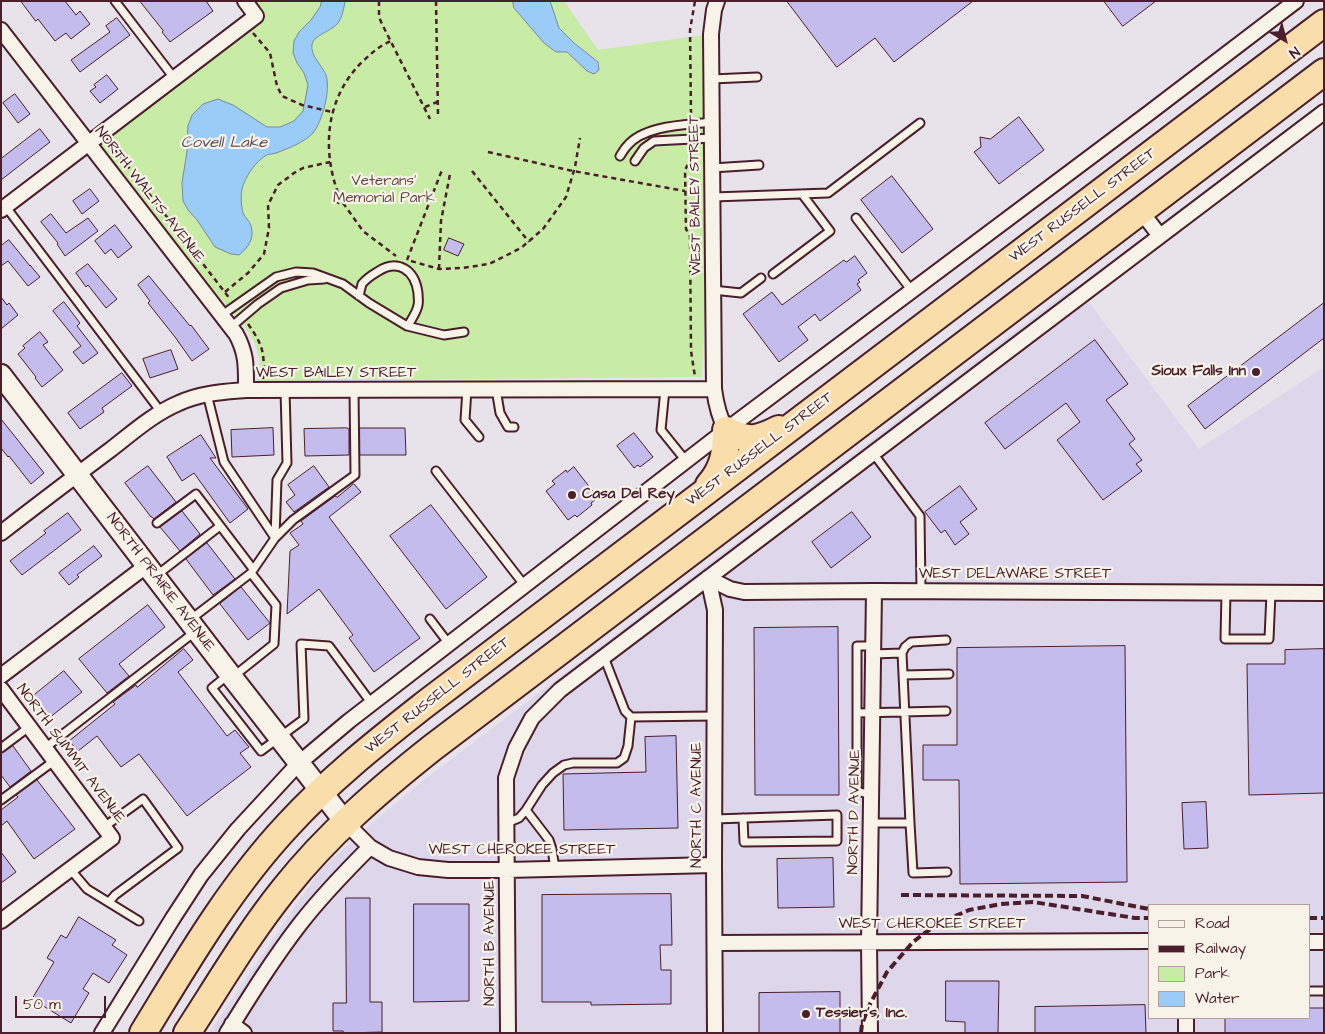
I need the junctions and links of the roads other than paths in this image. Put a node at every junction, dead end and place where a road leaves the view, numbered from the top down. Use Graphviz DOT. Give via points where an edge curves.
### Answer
graph roads {
  1 [pos="115,1"];
  2 [pos="245,1"];
  3 [pos="717,1"];
  4 [pos="1296,1"];
  5 [pos="1324,23"];
  6 [pos="1,30"];
  7 [pos="1324,72"];
  8 [pos="757,77"];
  9 [pos="174,78"];
  10 [pos="712,79"];
  11 [pos="1324,112"];
  12 [pos="712,122"];
  13 [pos="920,123"];
  14 [pos="712,138"];
  15 [pos="88,144"];
  16 [pos="620,156"];
  17 [pos="634,161"];
  18 [pos="759,165"];
  19 [pos="712,168"];
  20 [pos="802,194"];
  21 [pos="713,197"];
  22 [pos="3,209"];
  23 [pos="1140,210"];
  24 [pos="856,218"];
  25 [pos="1160,236"];
  26 [pos="773,274"];
  27 [pos="327,278"];
  28 [pos="761,278"];
  29 [pos="714,290"];
  30 [pos="912,291"];
  31 [pos="358,296"];
  32 [pos="222,315"];
  33 [pos="408,326"];
  34 [pos="231,327"];
  35 [pos="464,332"];
  36 [pos="1,375"];
  37 [pos="496,389"];
  38 [pos="665,389"];
  39 [pos="714,389"];
  40 [pos="246,390"];
  41 [pos="285,390"];
  42 [pos="354,390"];
  43 [pos="467,390"];
  44 [pos="207,394"];
  45 [pos="826,400"];
  46 [pos="161,412"];
  47 [pos="514,427"];
  48 [pos="726,430"];
  49 [pos="479,437"];
  50 [pos="873,453"];
  51 [pos="686,462"];
  52 [pos="436,471"];
  53 [pos="78,474"];
  54 [pos="695,500"];
  55 [pos="157,523"];
  56 [pos="220,526"];
  57 [pos="1,533"];
  58 [pos="275,538"];
  59 [pos="150,571"];
  60 [pos="252,571"];
  61 [pos="708,578"];
  62 [pos="525,586"];
  63 [pos="874,591"];
  64 [pos="921,591"];
  65 [pos="1226,592"];
  66 [pos="1271,592"];
  67 [pos="1324,593"];
  68 [pos="430,619"];
  69 [pos="192,626"];
  70 [pos="946,640"];
  71 [pos="449,644"];
  72 [pos="873,650"];
  73 [pos="902,652"];
  74 [pos="604,657"];
  75 [pos="949,674"];
  76 [pos="903,675"];
  77 [pos="1,676"];
  78 [pos="231,676"];
  79 [pos="1,690"];
  80 [pos="372,704"];
  81 [pos="946,711"];
  82 [pos="872,712"];
  83 [pos="905,712"];
  84 [pos="857,713"];
  85 [pos="715,716"];
  86 [pos="630,717"];
  87 [pos="30,727"];
  88 [pos="278,737"];
  89 [pos="1,748"];
  90 [pos="45,748"];
  91 [pos="54,760"];
  92 [pos="298,764"];
  93 [pos="320,791"];
  94 [pos="871,795"];
  95 [pos="1,800"];
  96 [pos="526,810"];
  97 [pos="714,818"];
  98 [pos="743,818"];
  99 [pos="345,822"];
  100 [pos="507,823"];
  101 [pos="871,823"];
  102 [pos="910,823"];
  103 [pos="108,833"];
  104 [pos="370,847"];
  105 [pos="714,865"];
  106 [pos="555,869"];
  107 [pos="70,870"];
  108 [pos="508,870"];
  109 [pos="947,872"];
  110 [pos="108,902"];
  111 [pos="1,921"];
  112 [pos="138,921"];
  113 [pos="1148,941"];
  114 [pos="870,942"];
  115 [pos="1310,942"];
  116 [pos="1324,942"];
  117 [pos="715,943"];
  118 [pos="1310,991"];
  119 [pos="1324,991"];
  120 [pos="1186,1019"];
  121 [pos="229,1029"];
  122 [pos="102,1033"];
  123 [pos="144,1033"];
  124 [pos="187,1033"];
  125 [pos="244,1033"];
  126 [pos="508,1033"];
  127 [pos="715,1033"];
  128 [pos="870,1033"];
  129 [pos="1186,1033"];
  1 -- 9 [label="lane"];
  2 -- 9 [label="street" via="251,20"];
  3 -- 10 [label="street, WEST BAILEY STREET" via="711,34"];
  4 -- 30 [label="street"];
  5 -- 45 [label="highway, WEST RUSSELL STREET"];
  6 -- 15 [label="street, NORTH WALTS AVENUE"];
  7 -- 23 [label="highway"];
  8 -- 10 [label="lane"];
  9 -- 15 [label="street"];
  10 -- 12 [label="street, WEST BAILEY STREET"];
  11 -- 25 [label="street"];
  12 -- 14 [label="street, WEST BAILEY STREET"];
  12 -- 16 [label="lane" via="644,133 627,144"];
  13 -- 20 [label="lane" via="828,192"];
  14 -- 17 [label="lane" via="654,141"];
  14 -- 19 [label="street, WEST BAILEY STREET"];
  15 -- 22 [label="street"];
  15 -- 32 [label="street, NORTH WALTS AVENUE"];
  18 -- 19 [label="lane"];
  19 -- 21 [label="street, WEST BAILEY STREET"];
  20 -- 21 [label="lane"];
  20 -- 26 [label="lane" via="830,231"];
  21 -- 29 [label="street, WEST BAILEY STREET"];
  22 -- 46 [label="lane"];
  23 -- 25 [label="street"];
  23 -- 99 [label="highway" via="440,742"];
  24 -- 30 [label="lane"];
  25 -- 50 [label="street"];
  27 -- 31 [label="lane" via="344,284"];
  27 -- 32 [label="lane" via="296,272 276,277"];
  27 -- 34 [label="lane" via="281,288"];
  28 -- 29 [label="lane" via="741,293"];
  29 -- 39 [label="street, WEST BAILEY STREET"];
  30 -- 48 [label="street"];
  31 -- 33 [label="lane"];
  31 -- 33 [label="lane" via="362,284 381,269 389,266 404,268 417,286 418,305"];
  32 -- 34 [label="street, NORTH WALTS AVENUE"];
  33 -- 35 [label="lane" via="444,335"];
  34 -- 40 [label="street, NORTH WALTS AVENUE" via="245,355"];
  36 -- 53 [label="street, NORTH PRAIRIE AVENUE"];
  37 -- 38 [label="street, WEST BAILEY STREET"];
  37 -- 43 [label="street, WEST BAILEY STREET"];
  37 -- 47 [label="lane" via="500,413 508,427"];
  38 -- 39 [label="street, WEST BAILEY STREET"];
  38 -- 51 [label="lane" via="661,430"];
  39 -- 48 [label="street, WEST BAILEY STREET"];
  40 -- 41 [label="street, WEST BAILEY STREET"];
  40 -- 44 [label="street, WEST BAILEY STREET"];
  41 -- 42 [label="street, WEST BAILEY STREET"];
  41 -- 58 [label="lane" via="287,463 277,480"];
  42 -- 43 [label="street, WEST BAILEY STREET"];
  42 -- 58 [label="lane" via="355,475 293,520"];
  43 -- 49 [label="lane" via="465,420"];
  44 -- 46 [label="street, WEST BAILEY STREET" via="179,402"];
  44 -- 58 [label="lane" via="224,462"];
  45 -- 48 [label="highway" via="759,438 749,439"];
  45 -- 54 [label="highway, WEST RUSSELL STREET"];
  46 -- 53 [label="street, WEST BAILEY STREET"];
  48 -- 51 [label="street"];
  48 -- 54 [label="highway" via="723,462"];
  50 -- 61 [label="street"];
  50 -- 64 [label="lane" via="920,516"];
  51 -- 62 [label="street"];
  52 -- 62 [label="lane"];
  53 -- 57 [label="street, WEST BAILEY STREET"];
  53 -- 59 [label="street, NORTH PRAIRIE AVENUE"];
  54 -- 93 [label="highway, WEST RUSSELL STREET" via="424,705"];
  55 -- 56 [label="lane" via="196,494"];
  56 -- 59 [label="lane"];
  56 -- 60 [label="lane"];
  58 -- 60 [label="lane"];
  59 -- 69 [label="street, NORTH PRAIRIE AVENUE"];
  59 -- 77 [label="street"];
  60 -- 69 [label="lane"];
  60 -- 78 [label="lane" via="276,604 274,644"];
  61 -- 63 [label="street, WEST DELAWARE STREET" via="744,592"];
  61 -- 74 [label="street"];
  61 -- 85 [label="street, NORTH C AVENUE" via="715,610"];
  62 -- 71 [label="street"];
  63 -- 64 [label="street, WEST DELAWARE STREET"];
  63 -- 72 [label="street, NORTH D AVENUE"];
  64 -- 65 [label="street, WEST DELAWARE STREET"];
  65 -- 66 [label="street, WEST DELAWARE STREET"];
  65 -- 66 [label="lane" via="1224,639 1269,639"];
  66 -- 67 [label="street, WEST DELAWARE STREET"];
  68 -- 71 [label="lane"];
  69 -- 78 [label="street, NORTH PRAIRIE AVENUE"];
  69 -- 90 [label="lane"];
  70 -- 73 [label="lane" via="911,642"];
  71 -- 80 [label="street"];
  72 -- 73 [label="lane"];
  72 -- 82 [label="street, NORTH D AVENUE"];
  72 -- 84 [label="lane" via="857,646"];
  73 -- 76 [label="lane"];
  74 -- 86 [label="lane"];
  74 -- 100 [label="street, NORTH B AVENUE" via="560,690 532,718 516,748 506,778"];
  75 -- 76 [label="lane"];
  76 -- 83 [label="lane"];
  78 -- 88 [label="street, NORTH PRAIRIE AVENUE"];
  79 -- 87 [label="street, NORTH SUMMIT AVENUE"];
  80 -- 88 [label="lane" via="328,646 301,644 304,718"];
  80 -- 92 [label="street"];
  81 -- 83 [label="lane"];
  82 -- 83 [label="lane"];
  82 -- 84 [label="lane"];
  82 -- 94 [label="street, NORTH D AVENUE"];
  83 -- 102 [label="lane"];
  84 -- 94 [label="lane" via="857,791"];
  85 -- 86 [label="lane"];
  85 -- 97 [label="street, NORTH C AVENUE"];
  86 -- 96 [label="lane" via="624,758 617,763 564,765 542,785"];
  87 -- 89 [label="lane"];
  87 -- 90 [label="street, NORTH SUMMIT AVENUE"];
  88 -- 92 [label="street, NORTH PRAIRIE AVENUE"];
  90 -- 91 [label="street, NORTH SUMMIT AVENUE"];
  91 -- 95 [label="lane"];
  91 -- 103 [label="street, NORTH SUMMIT AVENUE"];
  92 -- 93 [label="street, NORTH PRAIRIE AVENUE"];
  92 -- 122 [label="street" via="238,829 202,875"];
  93 -- 99 [label="street, NORTH PRAIRIE AVENUE"];
  93 -- 123 [label="highway, WEST RUSSELL STREET" via="286,826 229,898"];
  94 -- 101 [label="street, NORTH D AVENUE"];
  96 -- 100 [label="lane" via="519,818"];
  96 -- 106 [label="lane" via="548,840"];
  97 -- 98 [label="lane"];
  97 -- 105 [label="street, NORTH C AVENUE"];
  98 -- 98 [label="lane" via="837,815 836,841 744,842"];
  99 -- 104 [label="street, WEST CHEROKEE STREET"];
  99 -- 124 [label="highway" via="285,888 255,928"];
  100 -- 108 [label="street, NORTH B AVENUE"];
  101 -- 102 [label="lane"];
  101 -- 114 [label="street, NORTH D AVENUE"];
  102 -- 109 [label="lane" via="914,873"];
  103 -- 107 [label="street"];
  103 -- 110 [label="lane" via="143,799 178,848"];
  104 -- 108 [label="street, WEST CHEROKEE STREET" via="389,858 418,867"];
  104 -- 121 [label="street" via="334,882 299,925"];
  105 -- 106 [label="street, WEST CHEROKEE STREET"];
  105 -- 117 [label="street, NORTH C AVENUE"];
  106 -- 108 [label="street, WEST CHEROKEE STREET"];
  107 -- 110 [label="lane" via="87,889"];
  107 -- 111 [label="street"];
  108 -- 126 [label="street, NORTH B AVENUE"];
  110 -- 112 [label="lane"];
  113 -- 114 [label="street, WEST CHEROKEE STREET"];
  114 -- 117 [label="street, WEST CHEROKEE STREET"];
  114 -- 128 [label="street, NORTH D AVENUE"];
  115 -- 116 [label="street"];
  117 -- 127 [label="street, NORTH C AVENUE"];
  118 -- 119 [label="lane"];
  120 -- 129 [label="street"];
  121 -- 125 [label="street"];
}
